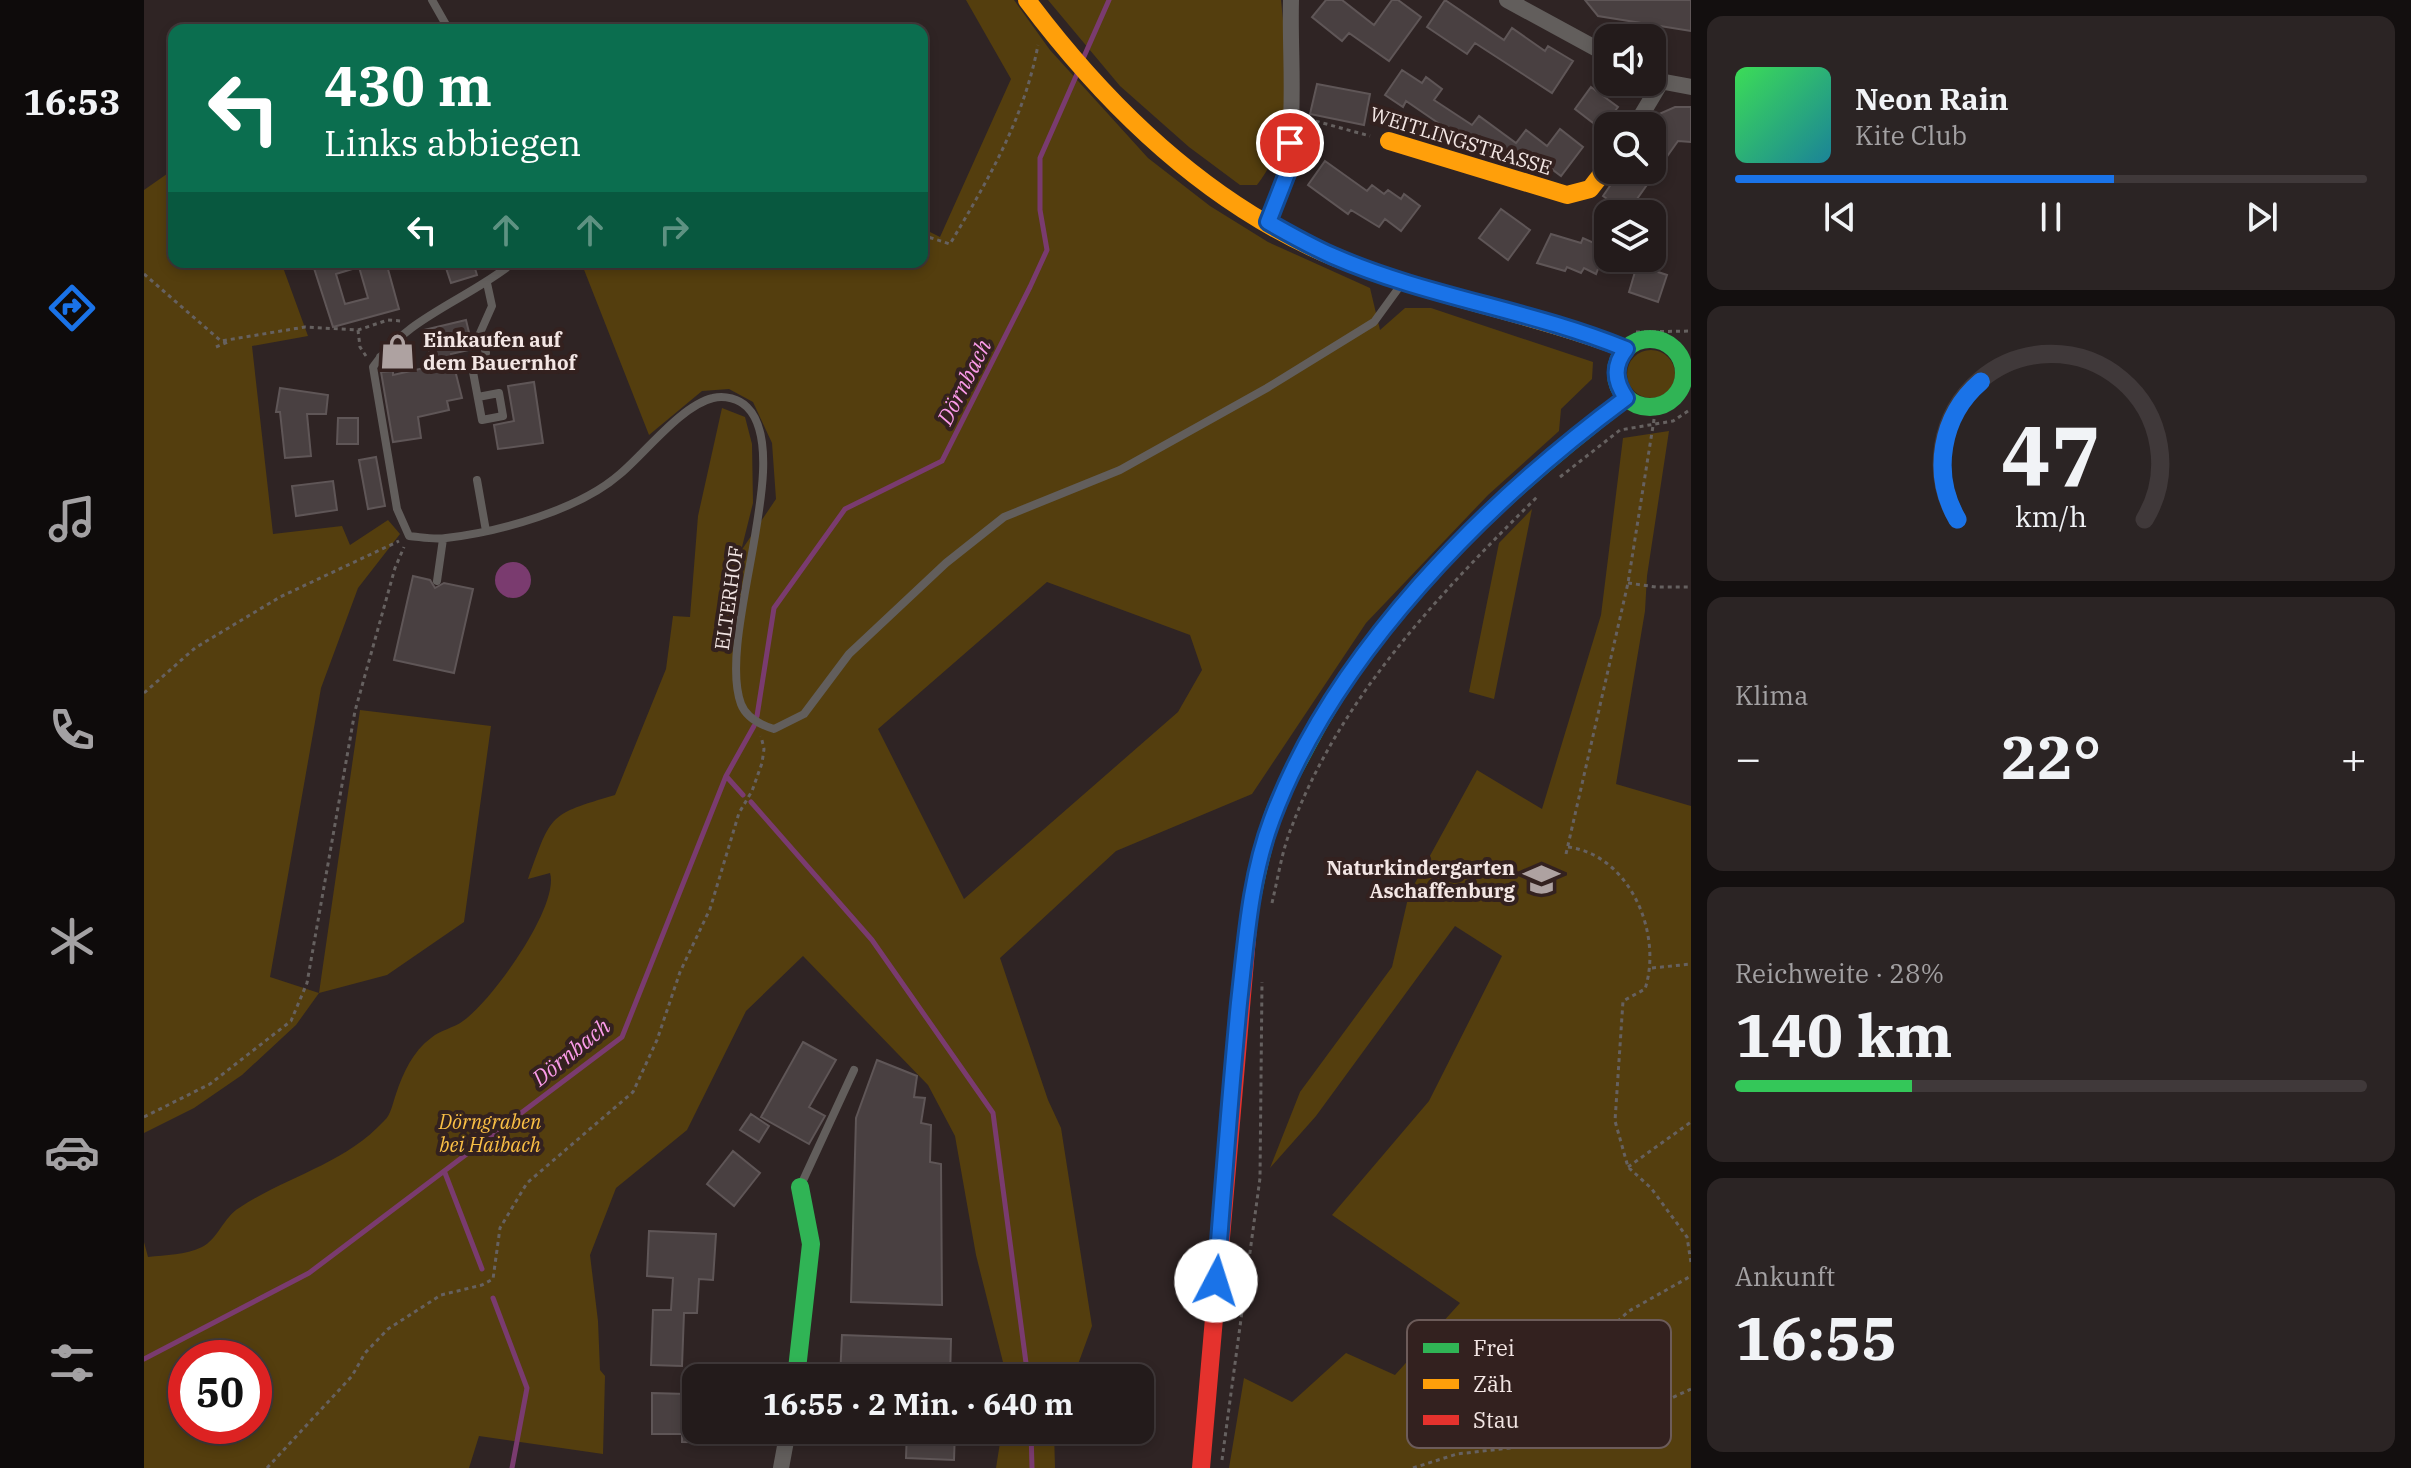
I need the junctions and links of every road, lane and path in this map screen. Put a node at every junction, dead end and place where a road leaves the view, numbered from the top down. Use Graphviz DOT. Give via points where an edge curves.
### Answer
graph roads {
  1 [pos="432,0"];
  2 [pos="1027,0"];
  3 [pos="1291,0"];
  4 [pos="1507,0"];
  5 [pos="1043,22"];
  6 [pos="446,24"];
  7 [pos="1594,47"];
  8 [pos="1666,83"];
  9 [pos="1691,87"];
  10 [pos="1292,115"];
  11 [pos="1389,141"];
  12 [pos="1594,184"];
  13 [pos="1268,222"];
  14 [pos="928,239"];
  15 [pos="506,268"];
  16 [pos="144,274"];
  17 [pos="1403,281"];
  18 [pos="487,283"];
  19 [pos="416,322"];
  20 [pos="358,330"];
  21 [pos="237,338"];
  22 [pos="216,347"];
  23 [pos="1683,348"];
  24 [pos="1622,355"];
  25 [pos="380,357"];
  26 [pos="405,360"];
  27 [pos="373,367"];
  28 [pos="1687,381"];
  29 [pos="1623,394"];
  30 [pos="478,397"];
  31 [pos="1691,409"];
  32 [pos="1655,416"];
  33 [pos="1558,478"];
  34 [pos="477,480"];
  35 [pos="1546,487"];
  36 [pos="486,531"];
  37 [pos="409,536"];
  38 [pos="443,539"];
  39 [pos="437,581"];
  40 [pos="1628,583"];
  41 [pos="1691,587"];
  42 [pos="144,693"];
  43 [pos="758,723"];
  44 [pos="1568,847"];
  45 [pos="1566,854"];
  46 [pos="1269,914"];
  47 [pos="1691,964"];
  48 [pos="1652,968"];
  49 [pos="1262,972"];
  50 [pos="854,1070"];
  51 [pos="144,1117"];
  52 [pos="1691,1122"];
  53 [pos="1628,1167"];
  54 [pos="800,1187"];
  55 [pos="1691,1263"];
  56 [pos="1691,1276"];
  57 [pos="1619,1320"];
  58 [pos="798,1364"];
  59 [pos="1691,1389"];
  60 [pos="1671,1398"];
  61 [pos="785,1444"];
  62 [pos="1496,1448"];
  63 [pos="267,1468"];
  64 [pos="781,1468"];
  65 [pos="1201,1468"];
  66 [pos="1221,1468"];
  67 [pos="1413,1468"];
  1 -- 6 [label="lane"];
  2 -- 5 [label="main road"];
  3 -- 10 [label="street"];
  4 -- 7 [label="street"];
  5 -- 13 [label="main road" via="1109,101 1196,174"];
  5 -- 14 [label="path" via="1016,124 991,175 950,244"];
  8 -- 9 [label="street"];
  10 -- 11 [label="path, WEITLINGSTRASSE"];
  10 -- 13 [label="street" via="1288,171"];
  11 -- 12 [label="main road, WEITLINGSTRASSE" via="1567,195"];
  13 -- 17 [label="main road" via="1334,257"];
  15 -- 18 [label="lane"];
  16 -- 21 [label="path" via="221,341"];
  17 -- 24 [label="main road" via="1596,337"];
  17 -- 43 [label="lane" via="1374,322 1267,388 1120,470 1004,517 849,654 804,714 774,729"];
  18 -- 19 [label="lane"];
  18 -- 30 [label="lane" via="492,306 480,333 486,353 473,372"];
  19 -- 20 [label="path" via="388,320"];
  19 -- 25 [label="lane"];
  20 -- 21 [label="path" via="305,327"];
  20 -- 27 [label="path" via="360,347"];
  21 -- 22 [label="path"];
  23 -- 24 [label="main road" via="1648,339"];
  23 -- 28 [label="main road"];
  24 -- 29 [label="main road" via="1617,381"];
  25 -- 26 [label="lane"];
  25 -- 27 [label="lane"];
  27 -- 37 [label="lane" via="397,509"];
  28 -- 32 [label="main road"];
  29 -- 32 [label="main road"];
  29 -- 65 [label="main road" via="1496,507 1362,653 1305,745 1271,820 1246,935"];
  31 -- 32 [label="path" via="1673,421"];
  32 -- 33 [label="path" via="1620,430"];
  32 -- 40 [label="path"];
  34 -- 36 [label="lane"];
  35 -- 46 [label="path" via="1411,630 1336,735 1291,827"];
  36 -- 38 [label="lane, ELTERHOF"];
  36 -- 43 [label="lane, ELTERHOF" via="584,499 703,402 728,397 740,402 757,423 763,491 735,672 742,707"];
  37 -- 38 [label="lane, ELTERHOF"];
  37 -- 42 [label="path" via="268,604 195,648"];
  37 -- 51 [label="path" via="355,711 307,983 291,1021 210,1084"];
  38 -- 39 [label="lane"];
  40 -- 41 [label="path"];
  40 -- 44 [label="path"];
  43 -- 63 [label="path" via="764,749 757,777 739,813 710,909 633,1092 527,1183 500,1228 493,1279 441,1295 388,1329"];
  44 -- 45 [label="path"];
  44 -- 48 [label="path" via="1587,849 1620,873 1639,902"];
  47 -- 48 [label="path"];
  48 -- 53 [label="path" via="1645,989 1623,1001 1615,1121"];
  49 -- 66 [label="path" via="1260,1178"];
  50 -- 54 [label="lane"];
  52 -- 53 [label="path"];
  53 -- 55 [label="path" via="1651,1188 1687,1237"];
  54 -- 58 [label="main road" via="811,1244"];
  56 -- 57 [label="path"];
  59 -- 60 [label="path"];
  61 -- 64 [label="street"];
  62 -- 67 [label="path"];
}
